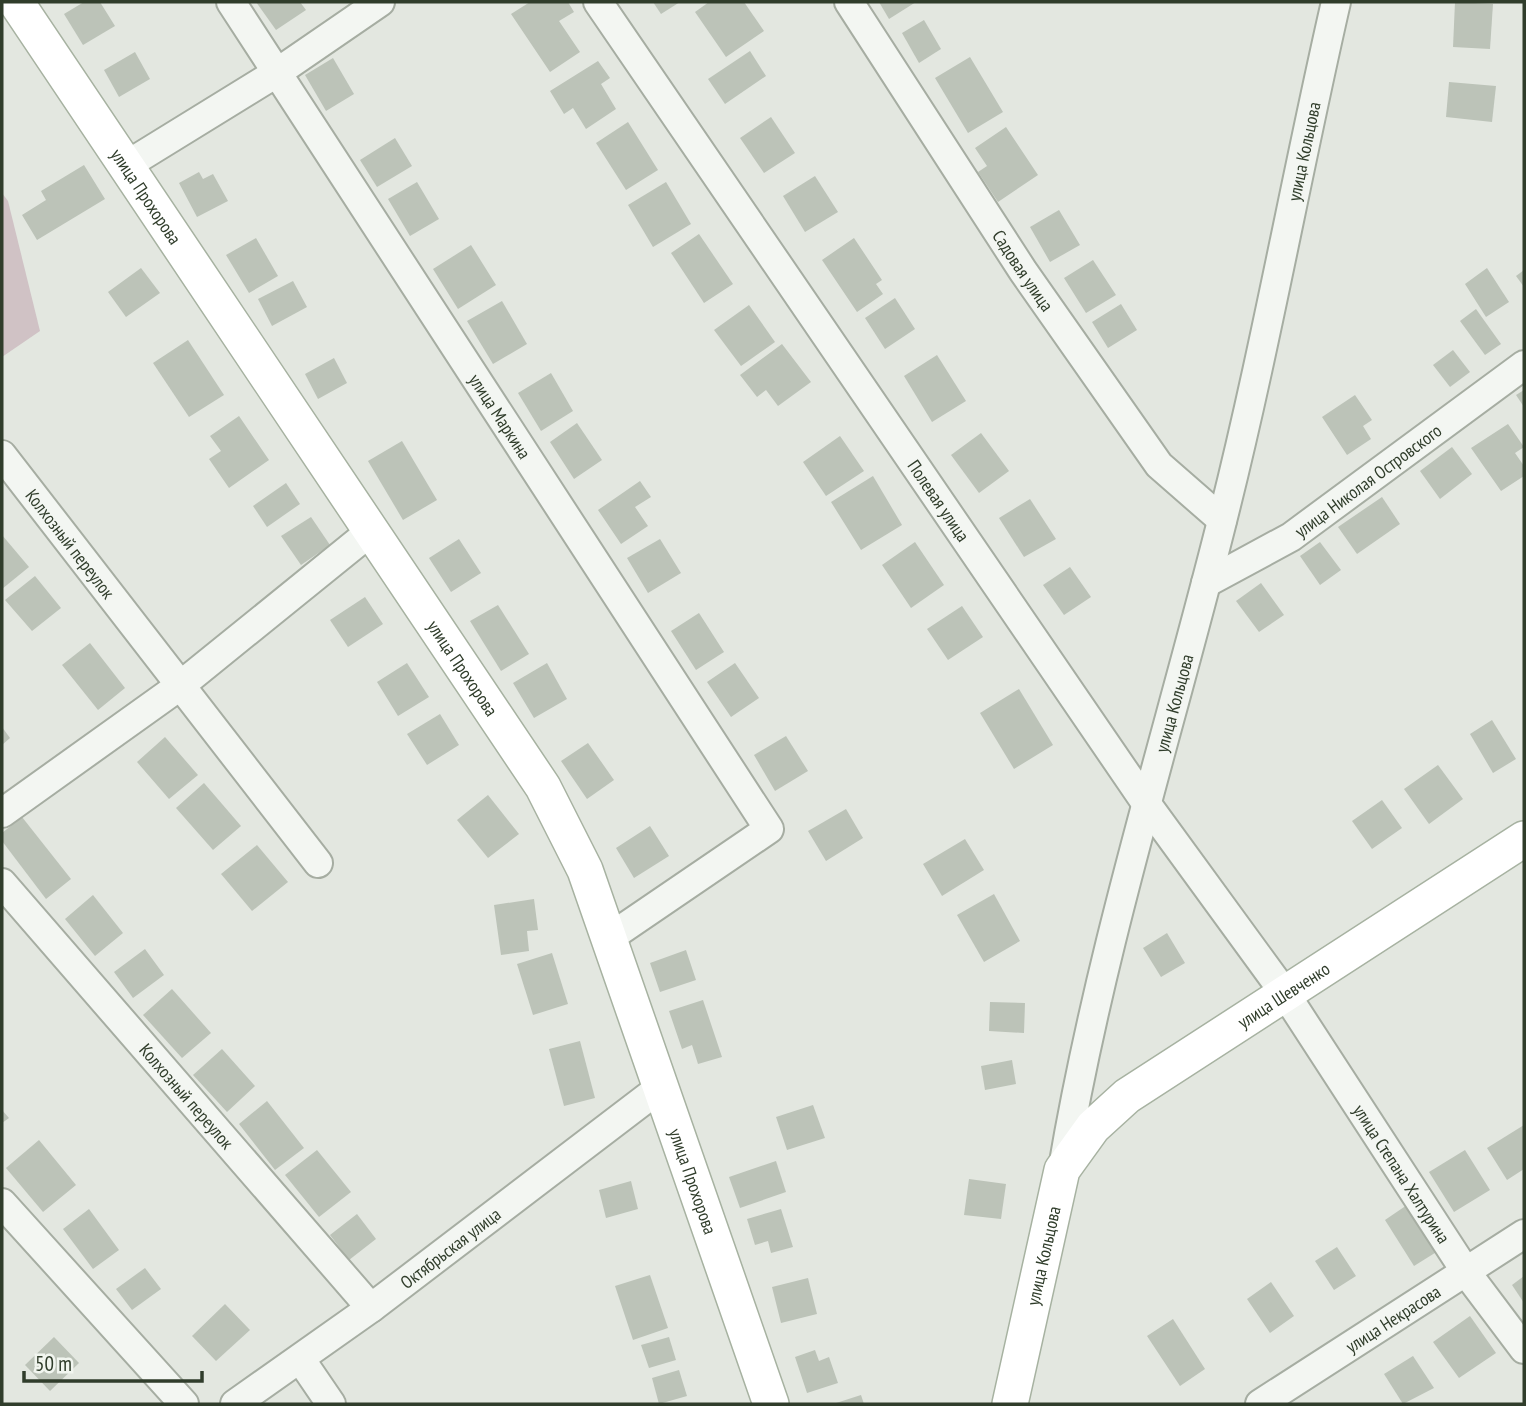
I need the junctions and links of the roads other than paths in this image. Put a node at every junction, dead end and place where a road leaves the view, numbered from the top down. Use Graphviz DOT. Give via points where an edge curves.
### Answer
graph roads {
  1 [pos="16,2"];
  2 [pos="231,2"];
  3 [pos="380,2"];
  4 [pos="598,2"];
  5 [pos="849,2"];
  6 [pos="1336,2"];
  7 [pos="278,72"];
  8 [pos="127,165"];
  9 [pos="1524,365"];
  10 [pos="2,455"];
  11 [pos="1222,520"];
  12 [pos="370,532"];
  13 [pos="1206,583"];
  14 [pos="181,685"];
  15 [pos="1146,803"];
  16 [pos="2,813"];
  17 [pos="1524,839"];
  18 [pos="318,863"];
  19 [pos="2,883"];
  20 [pos="609,938"];
  21 [pos="1286,995"];
  22 [pos="661,1087"];
  23 [pos="1062,1170"];
  24 [pos="2,1203"];
  25 [pos="1524,1234"];
  26 [pos="1466,1272"];
  27 [pos="371,1308"];
  28 [pos="1524,1349"];
  29 [pos="301,1360"];
  30 [pos="184,1404"];
  31 [pos="235,1404"];
  32 [pos="331,1404"];
  33 [pos="771,1404"];
  34 [pos="1010,1404"];
  35 [pos="1260,1404"];
  1 -- 8 [label="main road, улица Прохорова"];
  2 -- 7 [label="street, улица Маркина"];
  3 -- 7 [label="street"];
  4 -- 15 [label="street, Полевая улица"];
  5 -- 11 [label="street, Садовая улица" via="1023,271 1159,465"];
  6 -- 11 [label="street, улица Кольцова"];
  7 -- 8 [label="street"];
  7 -- 20 [label="street, улица Маркина" via="769,829"];
  8 -- 12 [label="main road, улица Прохорова"];
  9 -- 13 [label="street, улица Николая Островского" via="1291,537"];
  10 -- 14 [label="street, Колхозный переулок"];
  11 -- 13 [label="street, улица Кольцова"];
  12 -- 14 [label="street"];
  12 -- 20 [label="main road, улица Прохорова" via="543,787 585,870"];
  13 -- 15 [label="street, улица Кольцова"];
  14 -- 16 [label="street"];
  14 -- 18 [label="street, Колхозный переулок"];
  15 -- 21 [label="street, Полевая улица"];
  15 -- 23 [label="street, улица Кольцова" via="1080,1068"];
  17 -- 21 [label="main road, улица Шевченко"];
  19 -- 27 [label="street, Колхозный переулок"];
  20 -- 22 [label="main road, улица Прохорова"];
  21 -- 23 [label="main road, улица Шевченко" via="1127,1096 1093,1127"];
  21 -- 26 [label="street, улица Степана Халтурина"];
  22 -- 27 [label="street, Октябрьская улица"];
  22 -- 33 [label="main road, улица Прохорова"];
  23 -- 34 [label="main road, улица Кольцова"];
  24 -- 30 [label="street"];
  25 -- 26 [label="street, улица Некрасова"];
  26 -- 28 [label="street, улица Степана Халтурина"];
  26 -- 35 [label="street, улица Некрасова"];
  27 -- 29 [label="street, Октябрьская улица"];
  29 -- 31 [label="street, Октябрьская улица"];
  29 -- 32 [label="street"];
}
